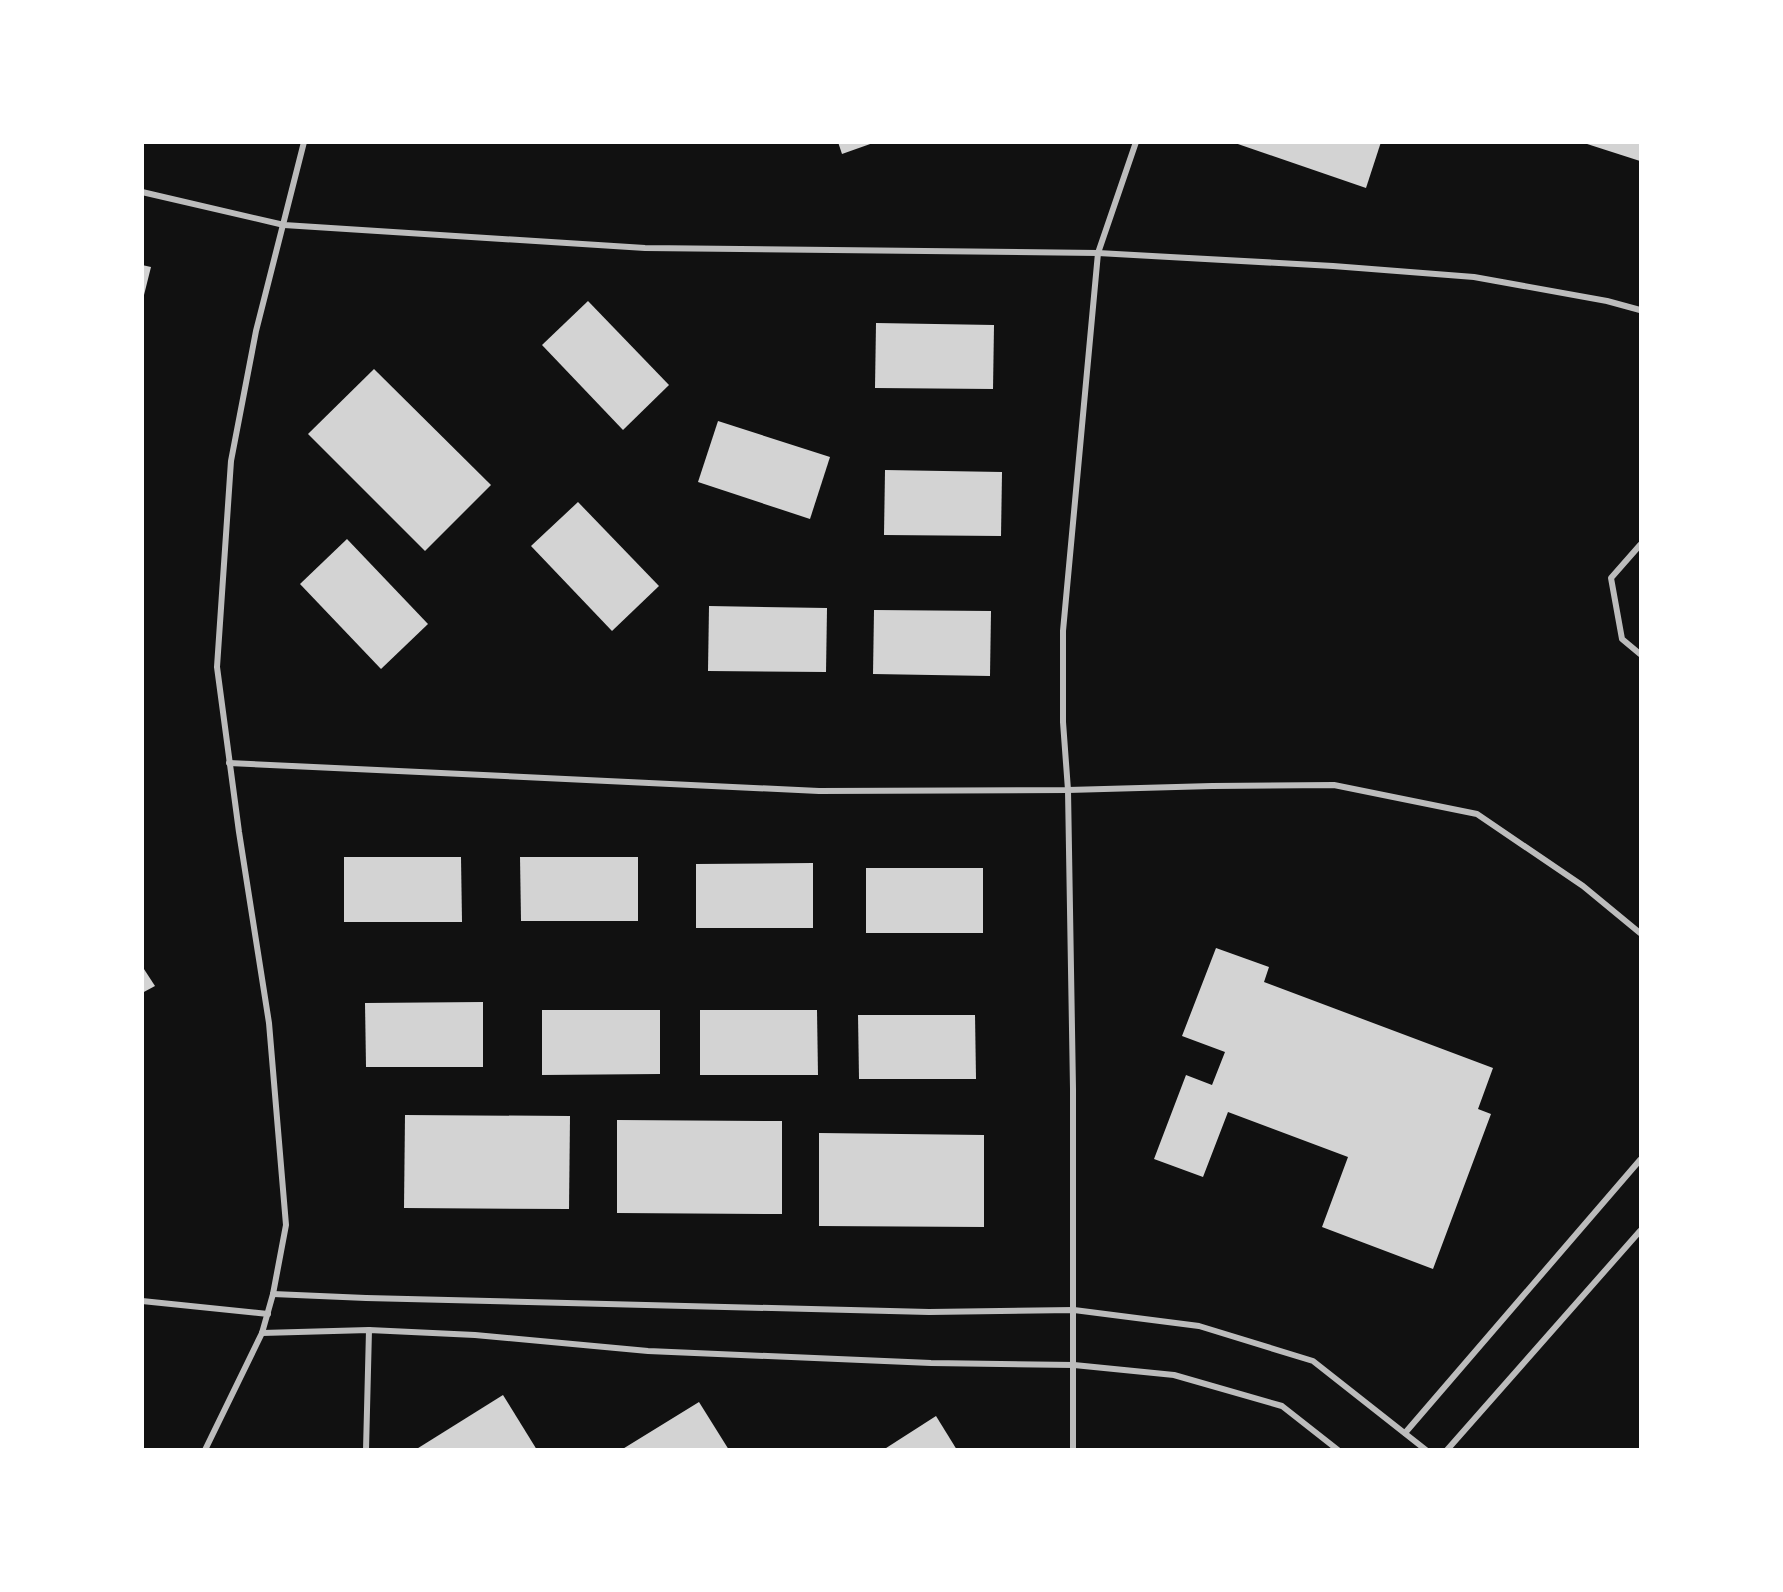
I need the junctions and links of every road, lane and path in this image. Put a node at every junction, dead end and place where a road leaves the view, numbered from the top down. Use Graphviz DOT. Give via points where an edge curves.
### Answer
graph roads {
  1 [pos="304,142"];
  2 [pos="1136,142"];
  3 [pos="142,192"];
  4 [pos="284,225"];
  5 [pos="1098,253"];
  6 [pos="1641,310"];
  7 [pos="1641,545"];
  8 [pos="1641,654"];
  9 [pos="229,763"];
  10 [pos="1068,790"];
  11 [pos="1641,933"];
  12 [pos="1641,1160"];
  13 [pos="1641,1231"];
  14 [pos="273,1294"];
  15 [pos="142,1301"];
  16 [pos="1074,1310"];
  17 [pos="268,1314"];
  18 [pos="369,1330"];
  19 [pos="262,1333"];
  20 [pos="1074,1365"];
  21 [pos="1405,1433"];
  22 [pos="205,1449"];
  23 [pos="366,1449"];
  24 [pos="1073,1449"];
  25 [pos="1338,1449"];
  26 [pos="1426,1449"];
  27 [pos="1447,1449"];
  1 -- 4 [label="street"];
  2 -- 5 [label="street"];
  3 -- 4 [label="street"];
  4 -- 5 [label="street" via="645,248"];
  4 -- 9 [label="street" via="256,331 231,461 217,667"];
  5 -- 6 [label="street" via="1474,277"];
  5 -- 10 [label="street" via="1063,631"];
  7 -- 8 [label="street" via="1611,578 1622,639"];
  9 -- 10 [label="street" via="819,791"];
  9 -- 14 [label="street" via="269,1023 286,1225"];
  10 -- 11 [label="street" via="1334,785 1477,814 1583,886"];
  10 -- 16 [label="street"];
  12 -- 21 [label="street"];
  13 -- 27 [label="street"];
  14 -- 16 [label="street" via="929,1312"];
  14 -- 17 [label="street"];
  15 -- 17 [label="street"];
  16 -- 20 [label="street"];
  16 -- 21 [label="street" via="1198,1326 1313,1361"];
  17 -- 19 [label="street"];
  18 -- 19 [label="street"];
  18 -- 20 [label="street" via="475,1335 660,1352"];
  18 -- 23 [label="street"];
  19 -- 22 [label="street"];
  20 -- 24 [label="street"];
  20 -- 25 [label="street" via="1174,1375 1282,1406"];
  21 -- 26 [label="street"];
}
